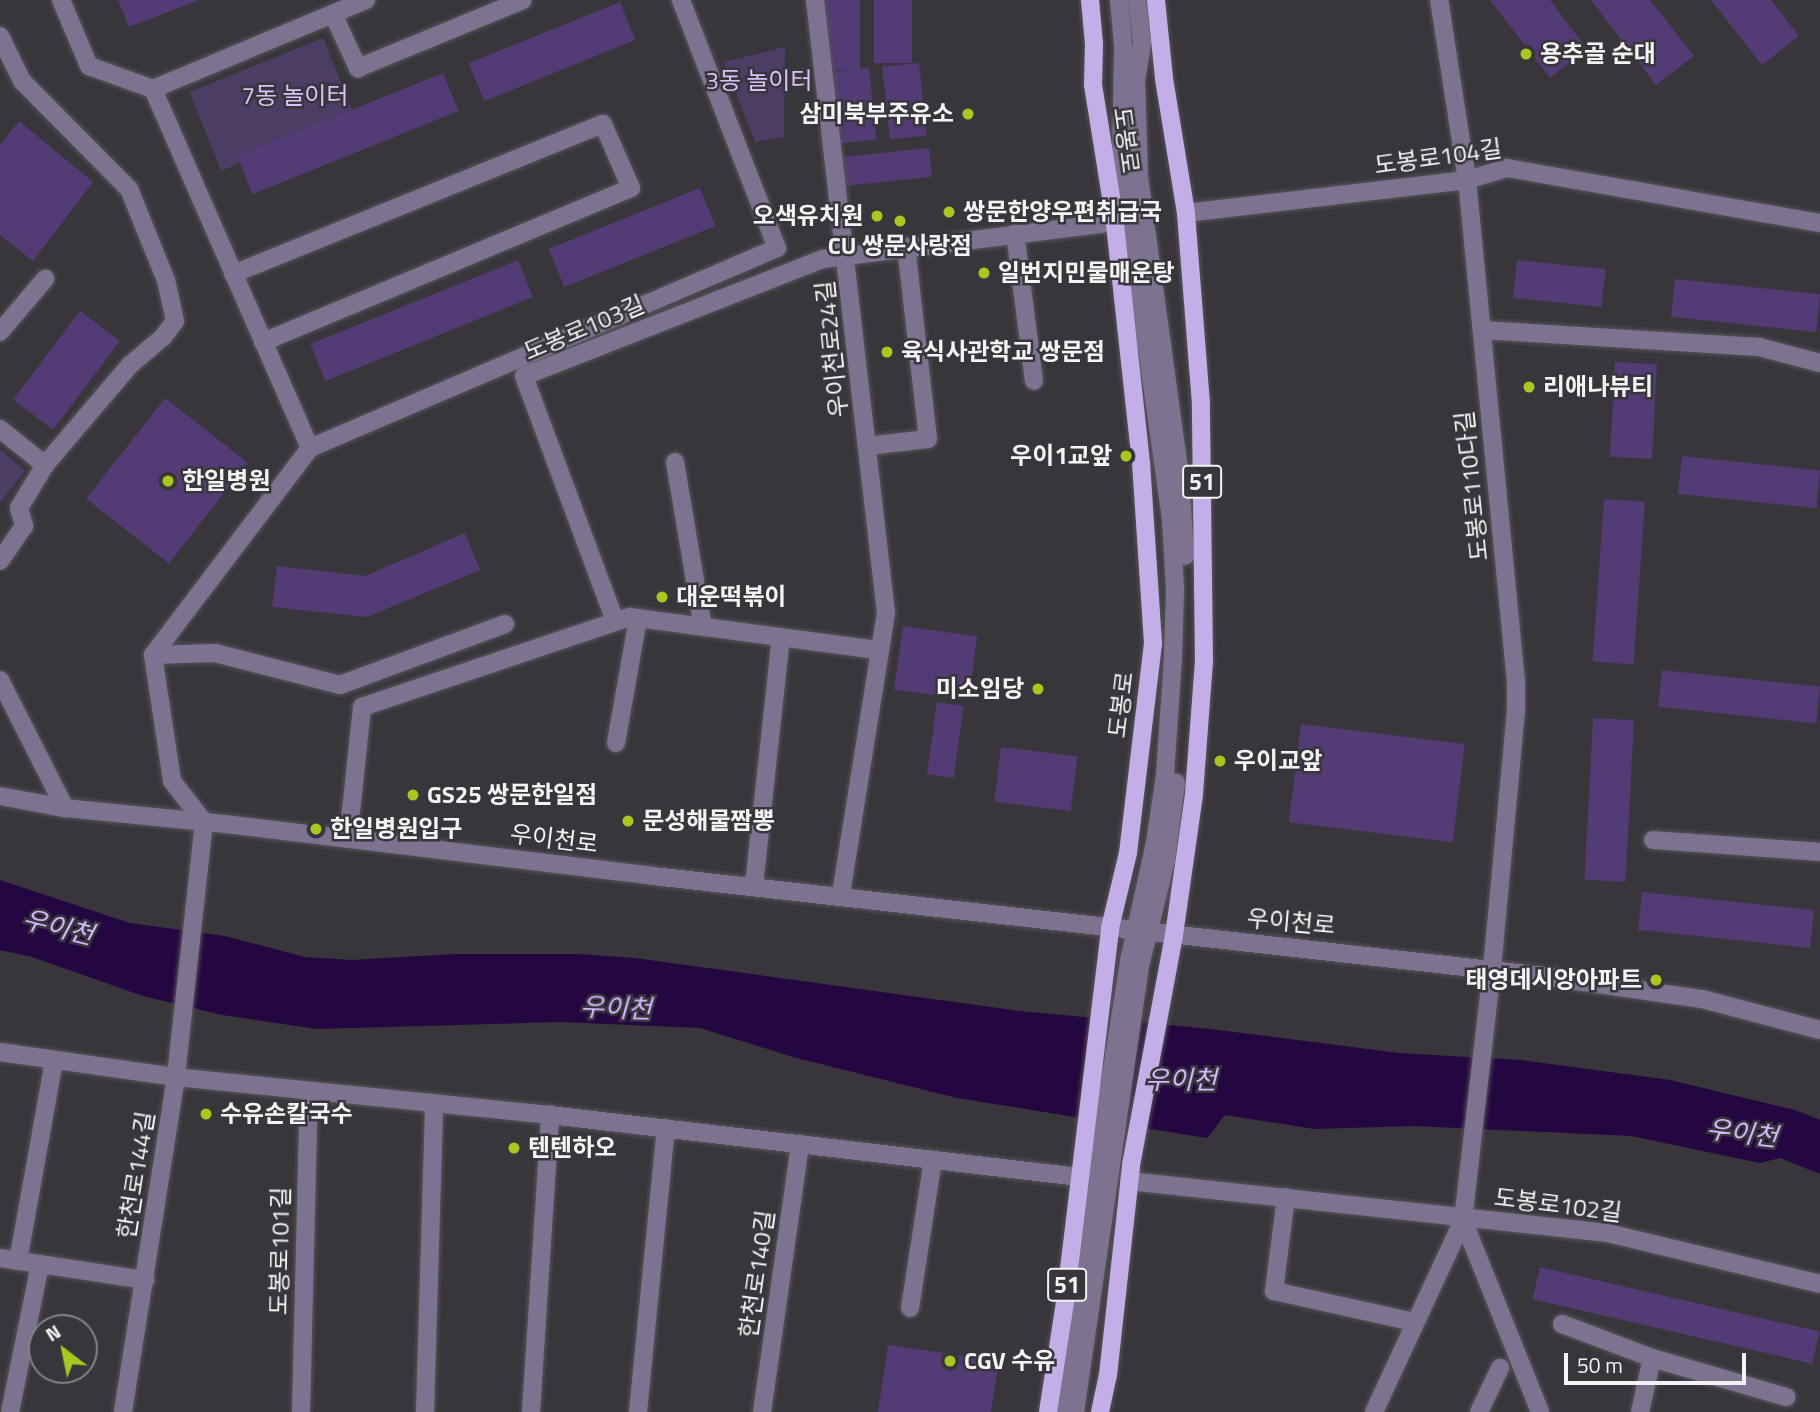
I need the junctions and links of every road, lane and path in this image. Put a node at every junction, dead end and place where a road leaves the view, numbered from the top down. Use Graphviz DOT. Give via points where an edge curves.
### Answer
graph roads {
  1 [pos="61,0"];
  2 [pos="366,0"];
  3 [pos="523,0"];
  4 [pos="681,0"];
  5 [pos="815,0"];
  6 [pos="1090,0"];
  7 [pos="1119,0"];
  8 [pos="1137,0"];
  9 [pos="1156,0"];
  10 [pos="1439,0"];
  11 [pos="333,14"];
  12 [pos="0,36"];
  13 [pos="153,89"];
  14 [pos="1467,180"];
  15 [pos="1186,213"];
  16 [pos="1115,222"];
  17 [pos="1820,223"];
  18 [pos="1015,233"];
  19 [pos="906,247"];
  20 [pos="846,254"];
  21 [pos="233,274"];
  22 [pos="45,279"];
  23 [pos="1482,330"];
  24 [pos="0,332"];
  25 [pos="263,342"];
  26 [pos="1820,363"];
  27 [pos="1034,381"];
  28 [pos="0,429"];
  29 [pos="867,446"];
  30 [pos="310,448"];
  31 [pos="675,462"];
  32 [pos="45,465"];
  33 [pos="0,561"];
  34 [pos="638,618"];
  35 [pos="615,621"];
  36 [pos="505,624"];
  37 [pos="703,626"];
  38 [pos="781,637"];
  39 [pos="878,650"];
  40 [pos="153,655"];
  41 [pos="0,680"];
  42 [pos="615,743"];
  43 [pos="0,796"];
  44 [pos="65,808"];
  45 [pos="204,822"];
  46 [pos="348,839"];
  47 [pos="1653,840"];
  48 [pos="1820,852"];
  49 [pos="754,885"];
  50 [pos="841,895"];
  51 [pos="1110,928"];
  52 [pos="1142,932"];
  53 [pos="1174,935"];
  54 [pos="1492,969"];
  55 [pos="1820,1030"];
  56 [pos="0,1052"];
  57 [pos="54,1060"];
  58 [pos="176,1077"];
  59 [pos="309,1091"];
  60 [pos="434,1103"];
  61 [pos="550,1115"];
  62 [pos="666,1128"];
  63 [pos="800,1144"];
  64 [pos="933,1160"];
  65 [pos="1098,1161"];
  66 [pos="1130,1173"];
  67 [pos="1079,1177"];
  68 [pos="1286,1197"];
  69 [pos="1464,1212"];
  70 [pos="9,1260"];
  71 [pos="40,1264"];
  72 [pos="145,1280"];
  73 [pos="1820,1284"];
  74 [pos="910,1308"];
  75 [pos="1414,1322"];
  76 [pos="1562,1324"];
  77 [pos="1652,1358"];
  78 [pos="1500,1368"];
  79 [pos="1786,1397"];
  80 [pos="10,1412"];
  81 [pos="123,1412"];
  82 [pos="301,1412"];
  83 [pos="425,1412"];
  84 [pos="531,1412"];
  85 [pos="638,1412"];
  86 [pos="762,1412"];
  87 [pos="1048,1412"];
  88 [pos="1061,1412"];
  89 [pos="1075,1412"];
  90 [pos="1100,1412"];
  91 [pos="1374,1412"];
  92 [pos="1479,1412"];
  93 [pos="1540,1412"];
  94 [pos="1640,1412"];
  1 -- 13 [label="street" via="89,66"];
  2 -- 11 [label="street"];
  3 -- 11 [label="street" via="358,68"];
  4 -- 30 [label="street" via="778,248"];
  5 -- 20 [label="street, 우이천로24길" via="835,195"];
  6 -- 16 [label="main road, 도봉로 / 51" via="1093,85"];
  7 -- 52 [label="street" via="1121,164 1167,485 1175,589 1165,775"];
  8 -- 52 [label="street" via="1142,43 1136,81 1139,177 1180,476 1186,604 1176,780 1166,860"];
  9 -- 15 [label="main road, 도봉로 / 51"];
  10 -- 14 [label="street, 도봉로110다길"];
  11 -- 13 [label="street"];
  12 -- 32 [label="street" via="22,81 130,189 166,280 175,321 130,365"];
  13 -- 21 [label="street"];
  14 -- 15 [label="street, 도봉로104길"];
  14 -- 17 [label="street, 도봉로104길" via="1507,168"];
  14 -- 23 [label="street, 도봉로110다길"];
  15 -- 53 [label="main road, 도봉로 / 51" via="1201,404 1204,662 1194,794"];
  16 -- 18 [label="street, 도봉로103길"];
  16 -- 51 [label="main road, 도봉로 / 51" via="1142,463 1153,643 1128,853"];
  18 -- 19 [label="street, 도봉로103길"];
  18 -- 27 [label="street"];
  19 -- 20 [label="street, 도봉로103길"];
  19 -- 29 [label="street" via="928,439"];
  20 -- 29 [label="street, 우이천로24길"];
  20 -- 35 [label="street, 도봉로103길" via="524,376"];
  21 -- 25 [label="street"];
  21 -- 25 [label="street" via="603,124 631,188"];
  22 -- 24 [label="street"];
  23 -- 26 [label="street" via="1759,346"];
  23 -- 54 [label="street, 도봉로110다길" via="1516,682"];
  25 -- 30 [label="street"];
  28 -- 32 [label="street"];
  29 -- 39 [label="street, 우이천로24길" via="886,613"];
  30 -- 40 [label="street"];
  31 -- 37 [label="street"];
  32 -- 33 [label="street" via="19,508 23,526"];
  34 -- 35 [label="street"];
  34 -- 37 [label="street"];
  34 -- 42 [label="street"];
  35 -- 46 [label="street" via="362,707"];
  36 -- 40 [label="street" via="340,684 215,653"];
  37 -- 38 [label="street"];
  38 -- 39 [label="street"];
  38 -- 49 [label="street"];
  39 -- 50 [label="street, 우이천로24길"];
  40 -- 45 [label="street" via="172,781"];
  41 -- 44 [label="street"];
  43 -- 44 [label="street, 우이천로"];
  44 -- 45 [label="street, 우이천로"];
  45 -- 46 [label="street, 우이천로"];
  45 -- 58 [label="street, 한천로144길"];
  46 -- 49 [label="street, 우이천로"];
  47 -- 48 [label="street"];
  49 -- 50 [label="street, 우이천로"];
  50 -- 51 [label="street, 우이천로"];
  51 -- 52 [label="street, 우이천로"];
  51 -- 65 [label="main road, 도봉로 / 51"];
  52 -- 53 [label="street, 우이천로"];
  52 -- 65 [label="street"];
  53 -- 54 [label="street, 우이천로"];
  53 -- 66 [label="main road, 도봉로 / 51"];
  54 -- 55 [label="street, 우이천로" via="1702,999"];
  54 -- 69 [label="street, 도봉로110다길"];
  56 -- 57 [label="street"];
  57 -- 58 [label="street"];
  57 -- 70 [label="street"];
  58 -- 59 [label="street"];
  58 -- 72 [label="street, 한천로144길"];
  59 -- 60 [label="street"];
  59 -- 82 [label="street, 도봉로101길"];
  60 -- 61 [label="street"];
  60 -- 83 [label="street"];
  61 -- 62 [label="street"];
  61 -- 84 [label="street"];
  62 -- 63 [label="street"];
  62 -- 85 [label="street"];
  63 -- 64 [label="street"];
  63 -- 86 [label="street, 한천로140길"];
  64 -- 67 [label="street"];
  64 -- 74 [label="street"];
  65 -- 67 [label="main road, 도봉로 / 51"];
  65 -- 88 [label="street"];
  65 -- 89 [label="street"];
  66 -- 68 [label="street, 도봉로102길"];
  66 -- 90 [label="main road, 51"];
  67 -- 87 [label="main road, 도봉로 / 51"];
  68 -- 69 [label="street, 도봉로102길"];
  68 -- 75 [label="street" via="1274,1291"];
  69 -- 73 [label="street, 도봉로102길" via="1608,1233"];
  69 -- 75 [label="street"];
  69 -- 93 [label="street"];
  70 -- 71 [label="street"];
  71 -- 72 [label="street"];
  71 -- 80 [label="street"];
  72 -- 81 [label="street, 한천로144길"];
  75 -- 91 [label="street"];
  76 -- 77 [label="street"];
  77 -- 79 [label="street"];
  77 -- 94 [label="street"];
  78 -- 92 [label="street"];
}
